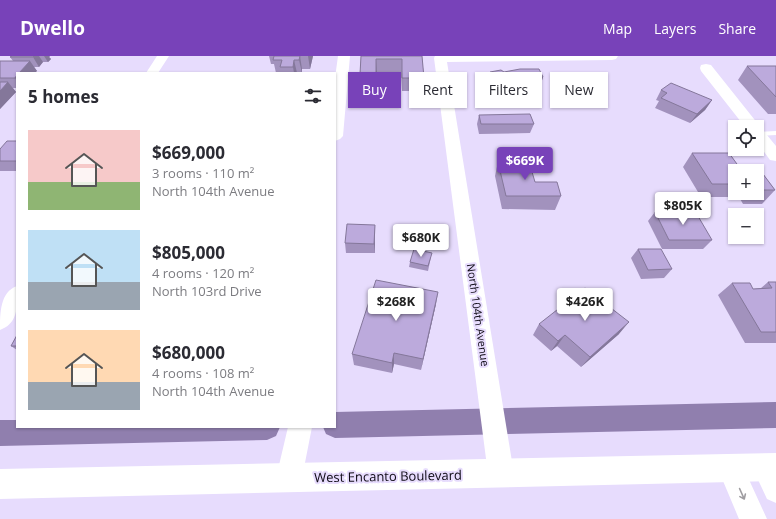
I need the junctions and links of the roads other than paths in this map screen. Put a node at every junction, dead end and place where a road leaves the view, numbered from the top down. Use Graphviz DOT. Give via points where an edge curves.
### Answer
graph roads {
  1 [pos="163,56"];
  2 [pos="344,56"];
  3 [pos="532,56"];
  4 [pos="612,56"];
  5 [pos="706,68"];
  6 [pos="153,72"];
  7 [pos="747,120"];
  8 [pos="336,127"];
  9 [pos="764,132"];
  10 [pos="776,133"];
  11 [pos="764,141"];
  12 [pos="776,156"];
  13 [pos="16,296"];
  14 [pos="0,321"];
  15 [pos="298,431"];
  16 [pos="731,468"];
  17 [pos="501,474"];
  18 [pos="772,475"];
  19 [pos="289,478"];
  20 [pos="0,484"];
  21 [pos="753,519"];
  1 -- 6 [label="street"];
  2 -- 8 [label="street"];
  3 -- 4 [label="street, North 104th Avenue"];
  3 -- 17 [label="street, North 104th Avenue" via="440,58"];
  5 -- 7 [label="street"];
  9 -- 10 [label="lane"];
  11 -- 12 [label="street"];
  13 -- 14 [label="street"];
  15 -- 19 [label="street"];
  16 -- 17 [label="street, West Encanto Boulevard"];
  16 -- 18 [label="street, West Encanto Boulevard"];
  16 -- 21 [label="street, one-way"];
  17 -- 19 [label="street, West Encanto Boulevard"];
  19 -- 20 [label="street, West Encanto Boulevard"];
}
